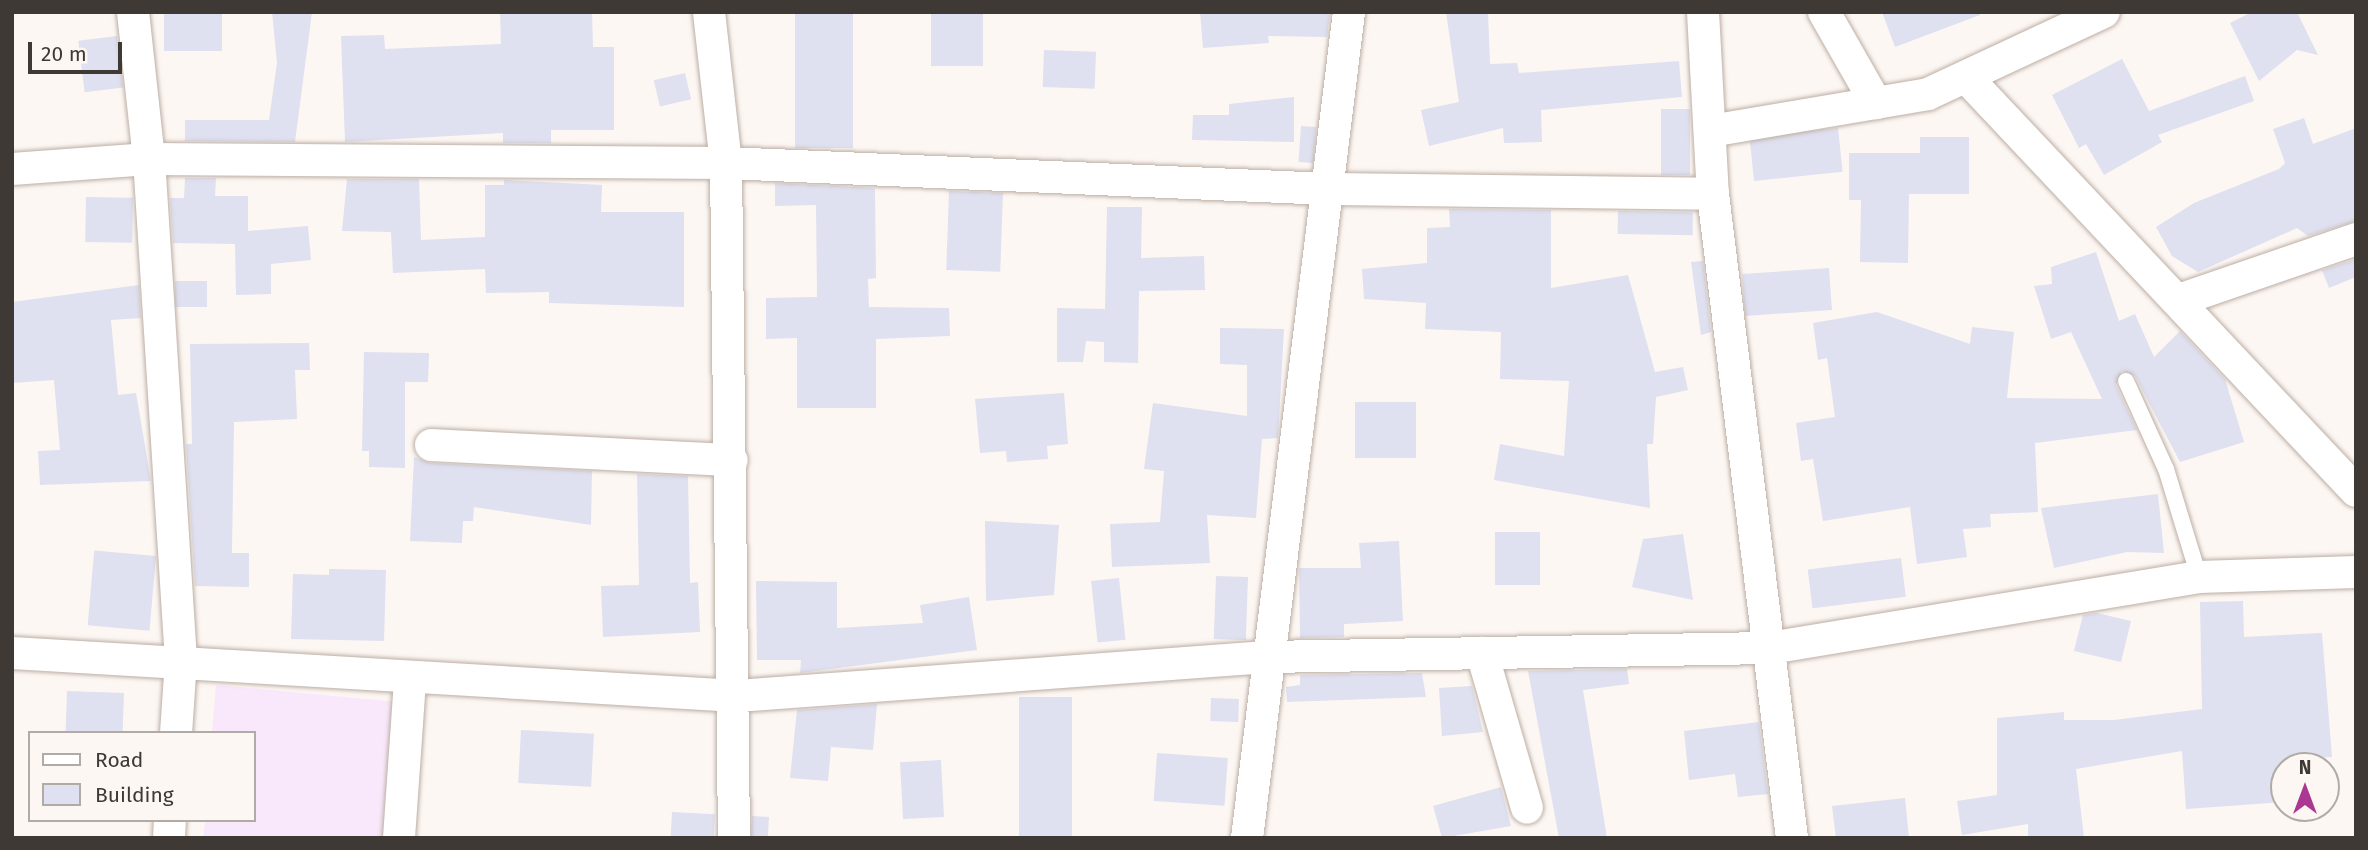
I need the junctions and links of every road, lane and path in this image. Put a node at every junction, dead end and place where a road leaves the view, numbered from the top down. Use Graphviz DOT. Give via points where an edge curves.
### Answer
graph roads {
  1 [pos="133,12"];
  2 [pos="709,12"];
  3 [pos="1349,12"];
  4 [pos="1703,12"];
  5 [pos="1824,12"];
  6 [pos="2104,12"];
  7 [pos="1967,78"];
  8 [pos="1876,103"];
  9 [pos="1710,131"];
  10 [pos="149,159"];
  11 [pos="726,163"];
  12 [pos="12,169"];
  13 [pos="1329,189"];
  14 [pos="1713,194"];
  15 [pos="2356,239"];
  16 [pos="2182,299"];
  17 [pos="2126,381"];
  18 [pos="431,444"];
  19 [pos="732,460"];
  20 [pos="2356,491"];
  21 [pos="2356,572"];
  22 [pos="2199,577"];
  23 [pos="1770,648"];
  24 [pos="12,653"];
  25 [pos="1482,653"];
  26 [pos="1266,657"];
  27 [pos="181,660"];
  28 [pos="410,680"];
  29 [pos="737,696"];
  30 [pos="176,731"];
  31 [pos="1527,808"];
  32 [pos="399,838"];
  33 [pos="734,838"];
  34 [pos="1247,838"];
  35 [pos="1792,838"];
  1 -- 10 [label="street"];
  2 -- 11 [label="street"];
  3 -- 13 [label="street"];
  4 -- 9 [label="street"];
  5 -- 8 [label="street"];
  6 -- 7 [label="street"];
  7 -- 8 [label="street" via="1928,94"];
  7 -- 16 [label="street"];
  8 -- 9 [label="street"];
  9 -- 14 [label="street"];
  10 -- 11 [label="street"];
  10 -- 12 [label="street"];
  10 -- 27 [label="street"];
  11 -- 13 [label="street"];
  11 -- 19 [label="street"];
  13 -- 14 [label="street"];
  13 -- 26 [label="street"];
  14 -- 23 [label="street"];
  15 -- 16 [label="street"];
  16 -- 20 [label="street"];
  17 -- 22 [label="lane" via="2166,469"];
  18 -- 19 [label="street"];
  19 -- 29 [label="street"];
  21 -- 22 [label="street"];
  22 -- 23 [label="street"];
  23 -- 25 [label="street"];
  23 -- 35 [label="street"];
  24 -- 27 [label="street"];
  25 -- 26 [label="street"];
  25 -- 31 [label="street"];
  26 -- 29 [label="street"];
  26 -- 34 [label="street"];
  27 -- 28 [label="street"];
  27 -- 30 [label="street"];
  28 -- 29 [label="street"];
  28 -- 32 [label="street"];
  29 -- 33 [label="street"];
}
